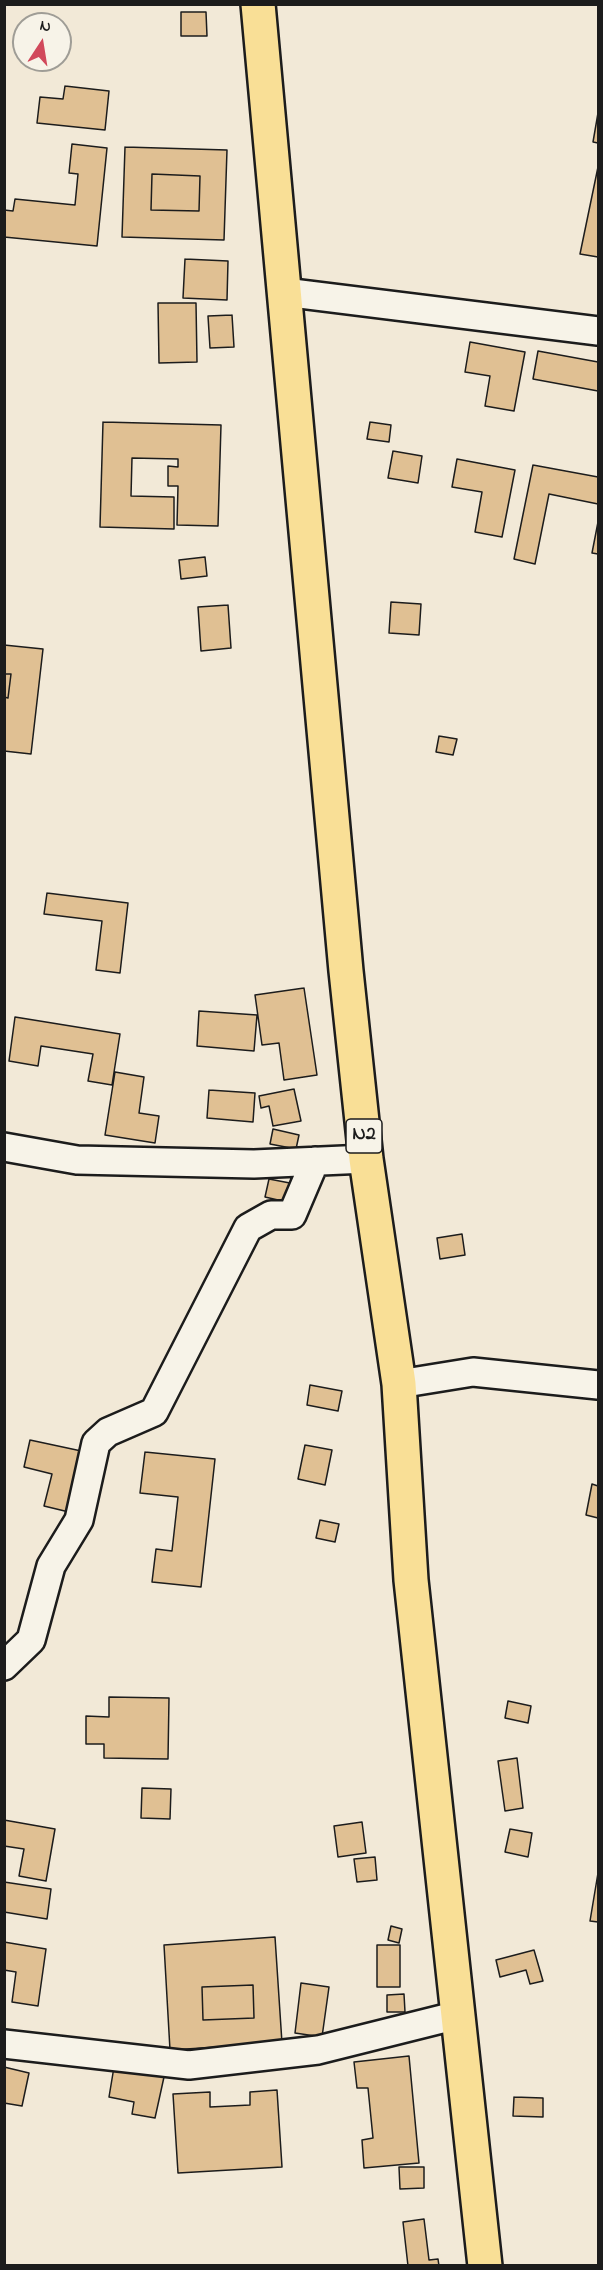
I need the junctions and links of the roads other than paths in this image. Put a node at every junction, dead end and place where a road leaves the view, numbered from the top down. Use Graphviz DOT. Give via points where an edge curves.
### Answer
graph roads {
  1 [pos="258,4"];
  2 [pos="284,292"];
  3 [pos="598,331"];
  4 [pos="4,1147"];
  5 [pos="366,1159"];
  6 [pos="315,1161"];
  7 [pos="399,1384"];
  8 [pos="598,1385"];
  9 [pos="4,1666"];
  10 [pos="458,2015"];
  11 [pos="4,2044"];
  12 [pos="484,2265"];
  1 -- 2 [label="highway, N2"];
  2 -- 3 [label="street"];
  2 -- 5 [label="highway, N2"];
  4 -- 6 [label="street" via="77,1160 254,1164"];
  5 -- 6 [label="street"];
  5 -- 7 [label="highway, N2"];
  6 -- 9 [label="street" via="292,1215 271,1215 248,1228 154,1412 108,1432 96,1443 79,1520 51,1566 31,1641"];
  7 -- 8 [label="street" via="473,1372"];
  7 -- 10 [label="highway, N2" via="411,1580"];
  10 -- 11 [label="street" via="318,2050 189,2065"];
  10 -- 12 [label="highway, N2"];
}
